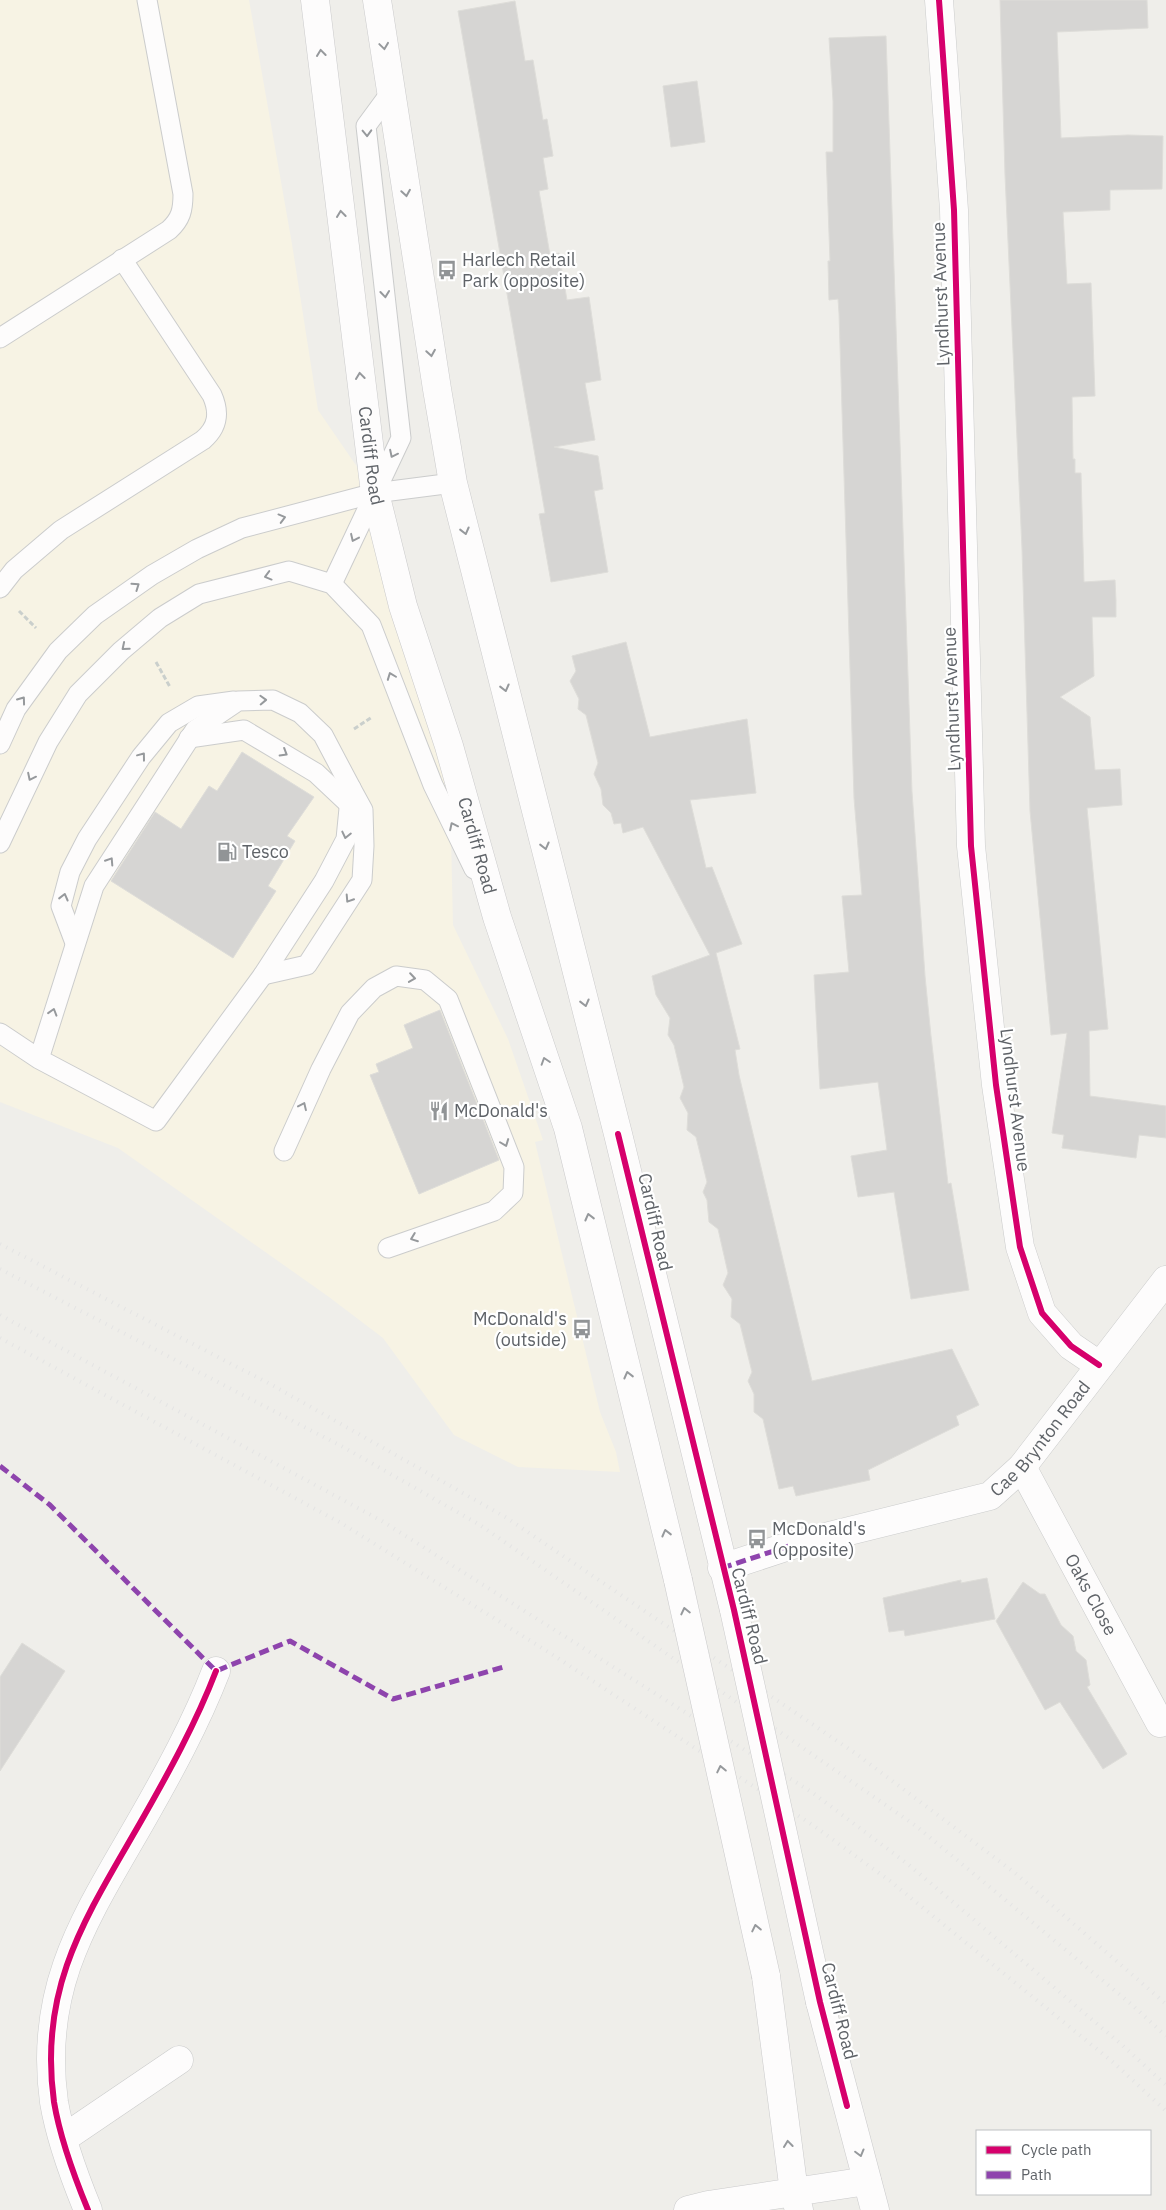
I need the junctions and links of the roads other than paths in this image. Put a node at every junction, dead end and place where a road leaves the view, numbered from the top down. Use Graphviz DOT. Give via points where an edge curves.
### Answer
graph roads {
  1 [pos="147,0"];
  2 [pos="314,0"];
  3 [pos="377,0"];
  4 [pos="940,0"];
  5 [pos="391,92"];
  6 [pos="122,260"];
  7 [pos="0,338"];
  8 [pos="453,483"];
  9 [pos="374,494"];
  10 [pos="332,584"];
  11 [pos="0,588"];
  12 [pos="238,701"];
  13 [pos="189,738"];
  14 [pos="0,744"];
  15 [pos="350,796"];
  16 [pos="0,844"];
  17 [pos="498,917"];
  18 [pos="75,943"];
  19 [pos="263,975"];
  20 [pos="0,1033"];
  21 [pos="38,1058"];
  22 [pos="284,1151"];
  23 [pos="388,1248"];
  24 [pos="1166,1280"];
  25 [pos="1100,1365"];
  26 [pos="1022,1467"];
  27 [pos="722,1568"];
  28 [pos="216,1671"];
  29 [pos="1160,1723"];
  30 [pos="179,2060"];
  31 [pos="64,2138"];
  32 [pos="867,2181"];
  33 [pos="797,2201"];
  34 [pos="698,2207"];
  35 [pos="88,2210"];
  36 [pos="875,2210"];
  1 -- 6 [label="lane" via="183,194 183,209 169,230"];
  9 -- 2 [label="main road, Cardiff Road, one-way"];
  3 -- 5 [label="main road, Cardiff Road, one-way"];
  4 -- 25 [label="main road, Lyndhurst Avenue" via="954,220 971,846 996,1085 1020,1247 1042,1313 1071,1346"];
  5 -- 8 [label="main road, Cardiff Road, one-way"];
  5 -- 9 [label="lane, one-way" via="366,126 401,438"];
  6 -- 7 [label="lane"];
  6 -- 11 [label="lane" via="212,395 217,408 212,433 61,530 14,570"];
  8 -- 9 [label="lane"];
  8 -- 27 [label="main road, Cardiff Road, one-way" via="618,1134"];
  9 -- 10 [label="lane, one-way"];
  14 -- 9 [label="lane, one-way" via="16,708 58,651 95,615 152,575 196,549 242,528"];
  9 -- 17 [label="main road, Cardiff Road" via="403,606 449,746"];
  10 -- 16 [label="lane, one-way" via="289,571 199,594 160,618 78,694 48,742"];
  17 -- 10 [label="lane, one-way" via="433,785 371,626"];
  12 -- 13 [label="lane" via="195,730"];
  12 -- 15 [label="lane, one-way" via="273,700 300,713 323,735"];
  18 -- 12 [label="lane, one-way" via="61,906 70,872 87,839 141,757 169,723 198,706"];
  13 -- 15 [label="lane, one-way" via="244,730"];
  18 -- 13 [label="lane, one-way" via="94,886"];
  15 -- 19 [label="lane, one-way" via="346,839 324,881"];
  15 -- 19 [label="lane, one-way" via="363,810 362,880 307,965"];
  33 -- 17 [label="main road, Cardiff Road, one-way, bridge" via="766,1976 678,1580 568,1128"];
  21 -- 18 [label="lane, one-way"];
  19 -- 21 [label="lane" via="156,1121"];
  20 -- 21 [label="lane"];
  22 -- 23 [label="lane, one-way" via="317,1076 350,1013 374,988 396,976 425,980 448,999 514,1167 513,1193 494,1211"];
  24 -- 25 [label="main road, Cae Brynton Road"];
  25 -- 26 [label="main road, Cae Brynton Road"];
  26 -- 27 [label="main road, Cae Brynton Road" via="990,1496 789,1546"];
  26 -- 29 [label="main road, Oaks Close"];
  27 -- 32 [label="main road, Cardiff Road, one-way, bridge" via="820,2002"];
  28 -- 31 [label="main road" via="202,1708 161,1786 91,1907 61,1980 53,2017 51,2057 54,2101"];
  30 -- 31 [label="main road"];
  31 -- 35 [label="main road"];
  32 -- 33 [label="main road"];
  32 -- 36 [label="main road, Cardiff Road"];
  33 -- 34 [label="main road"];
}
